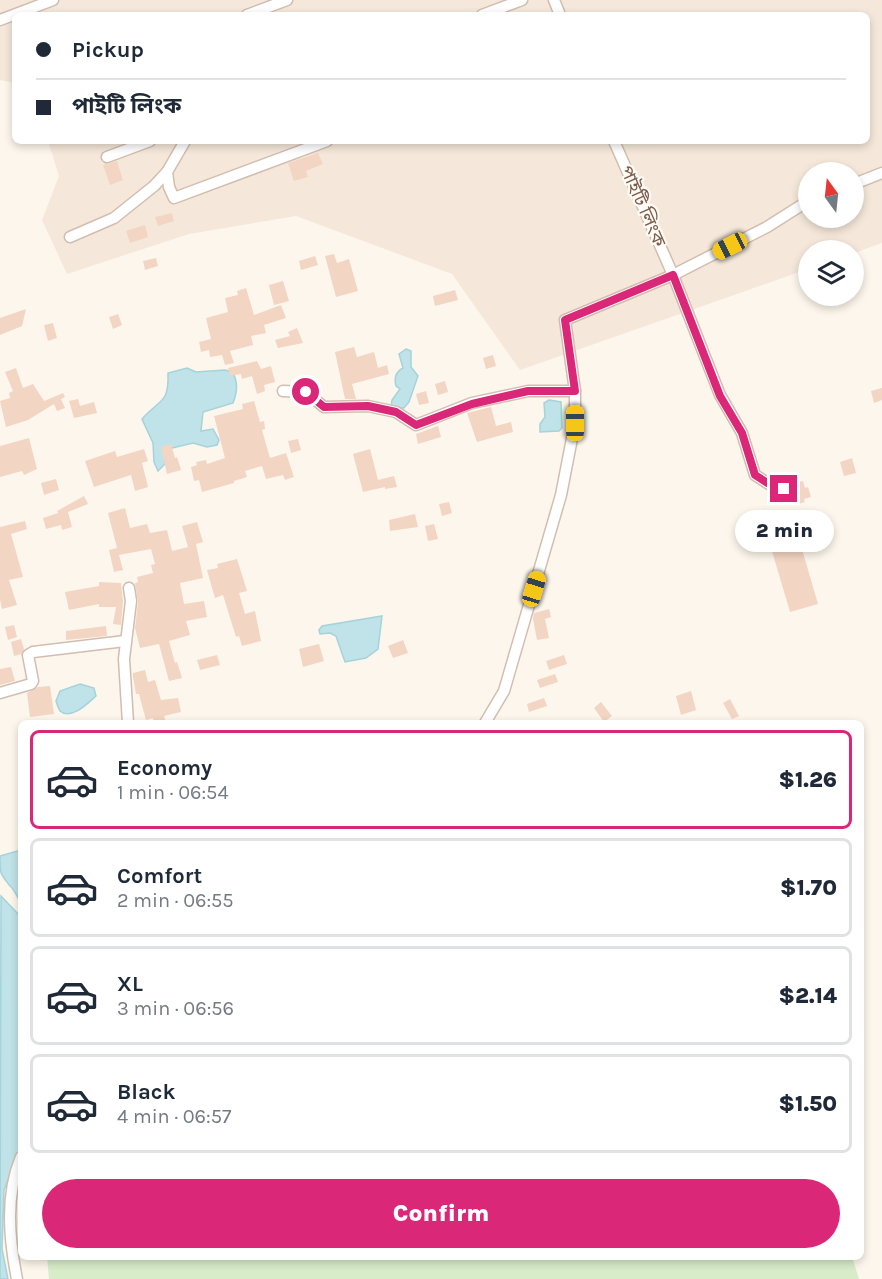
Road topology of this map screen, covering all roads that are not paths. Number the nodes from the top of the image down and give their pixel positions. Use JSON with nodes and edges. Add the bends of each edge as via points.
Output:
{"nodes":[{"id":1,"x":53,"y":0,"type":"edge"},
{"id":2,"x":287,"y":0,"type":"edge"},
{"id":3,"x":522,"y":0,"type":"edge"},
{"id":4,"x":21,"y":12,"type":"edge"},
{"id":5,"x":255,"y":12,"type":"edge"},
{"id":6,"x":490,"y":12,"type":"edge"},
{"id":7,"x":142,"y":144,"type":"edge"},
{"id":8,"x":183,"y":144,"type":"edge"},
{"id":9,"x":319,"y":144,"type":"edge"},
{"id":10,"x":615,"y":144,"type":"edge"},
{"id":11,"x":107,"y":157,"type":"dead end"},
{"id":12,"x":167,"y":172,"type":"junction"},
{"id":13,"x":882,"y":173,"type":"edge"},
{"id":14,"x":864,"y":180,"type":"edge"},
{"id":15,"x":798,"y":207,"type":"edge"},
{"id":16,"x":70,"y":237,"type":"dead end"},
{"id":17,"x":673,"y":275,"type":"junction"},
{"id":18,"x":283,"y":391,"type":"dead end"},
{"id":19,"x":575,"y":391,"type":"junction"},
{"id":20,"x":784,"y":489,"type":"dead end"},
{"id":21,"x":129,"y":588,"type":"dead end"},
{"id":22,"x":125,"y":641,"type":"junction"},
{"id":23,"x":0,"y":693,"type":"edge"},
{"id":24,"x":128,"y":720,"type":"edge"},
{"id":25,"x":487,"y":720,"type":"edge"},
{"id":26,"x":18,"y":1167,"type":"edge"},
{"id":27,"x":16,"y":1279,"type":"edge"}],
"edges":[{"from":1,"to":4,"type":"street"},
{"from":2,"to":5,"type":"street"},
{"from":3,"to":6,"type":"street"},
{"from":7,"to":11,"type":"street"},
{"from":8,"to":12,"type":"street"},
{"from":9,"to":12,"type":"street","via":[[174,198]]},
{"from":10,"to":17,"type":"street","name":"পাইটি লিংক"},
{"from":12,"to":16,"type":"street","via":[[114,218]]},
{"from":13,"to":14,"type":"street"},
{"from":15,"to":17,"type":"street"},
{"from":17,"to":19,"type":"street","via":[[565,320]]},
{"from":17,"to":20,"type":"street","name":"পাইটি লিংক","via":[[720,396],[742,433],[755,475]]},
{"from":18,"to":19,"type":"street","via":[[306,392],[324,407],[368,406],[396,412],[416,425],[472,404],[528,391]]},
{"from":19,"to":25,"type":"street","via":[[575,423],[561,495],[504,691]]},
{"from":21,"to":22,"type":"street"},
{"from":22,"to":23,"type":"street","via":[[33,652],[28,655],[31,684]]},
{"from":22,"to":24,"type":"street"},
{"from":26,"to":27,"type":"street","via":[[11,1191],[10,1222]]}]}
